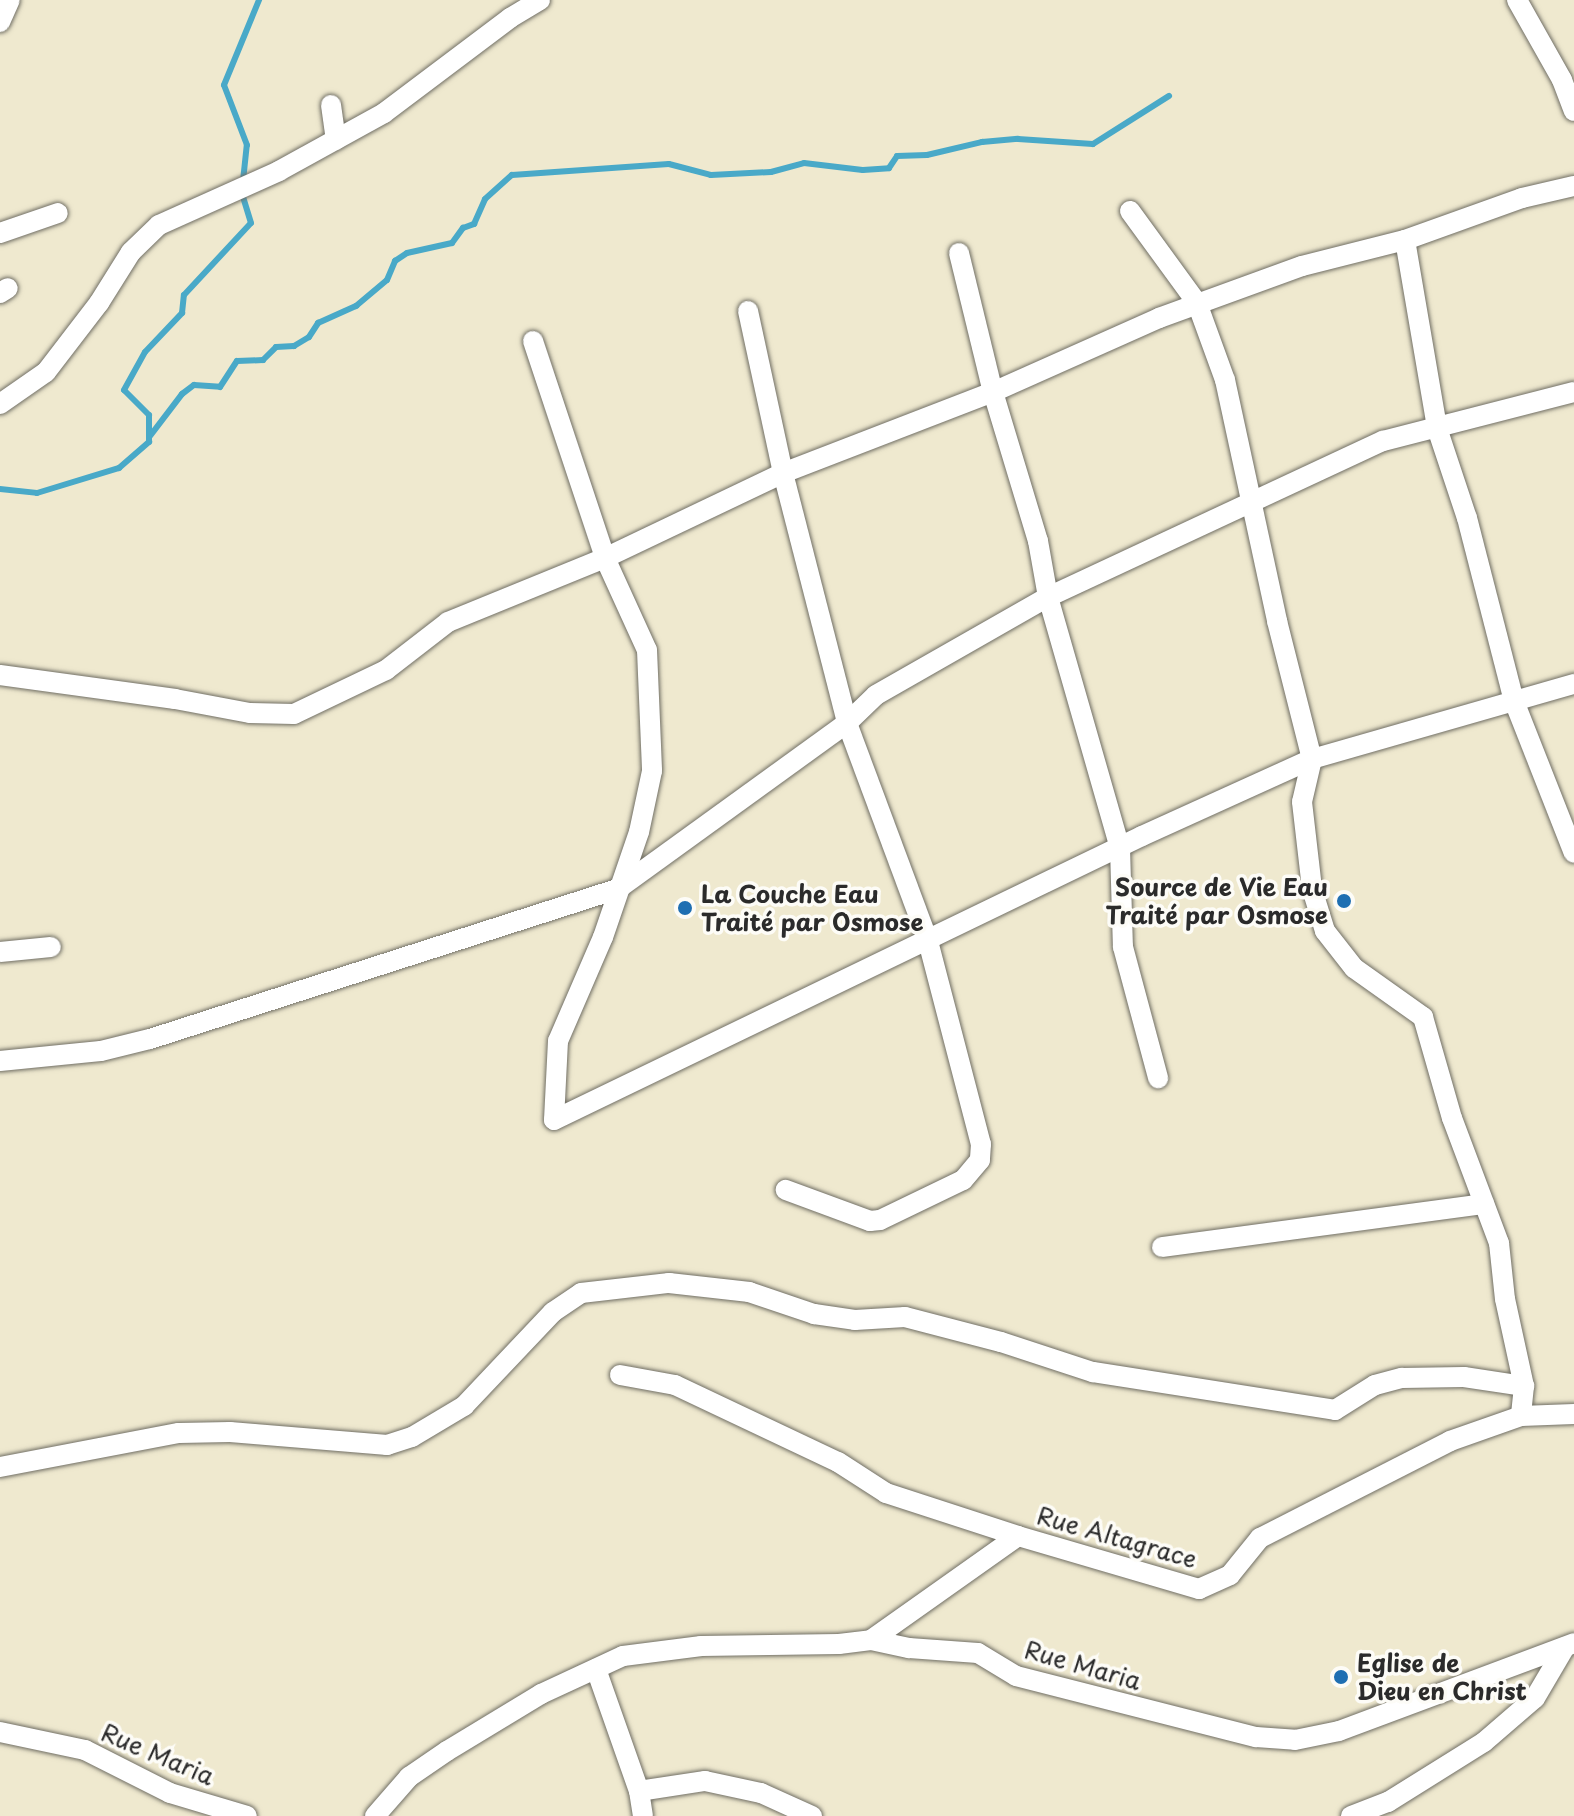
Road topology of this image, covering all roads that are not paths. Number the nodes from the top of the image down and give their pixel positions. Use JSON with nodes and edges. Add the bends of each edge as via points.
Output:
{"nodes":[{"id":1,"x":10,"y":0,"type":"edge"},
{"id":2,"x":540,"y":0,"type":"edge"},
{"id":3,"x":1517,"y":0,"type":"edge"},
{"id":4,"x":0,"y":22,"type":"edge"},
{"id":5,"x":331,"y":105,"type":"dead end"},
{"id":6,"x":1574,"y":111,"type":"edge"},
{"id":7,"x":336,"y":140,"type":"junction"},
{"id":8,"x":1574,"y":186,"type":"edge"},
{"id":9,"x":1130,"y":211,"type":"dead end"},
{"id":10,"x":58,"y":213,"type":"dead end"},
{"id":11,"x":0,"y":233,"type":"edge"},
{"id":12,"x":1405,"y":240,"type":"junction"},
{"id":13,"x":959,"y":253,"type":"dead end"},
{"id":14,"x":1197,"y":303,"type":"junction"},
{"id":15,"x":748,"y":311,"type":"dead end"},
{"id":16,"x":533,"y":341,"type":"dead end"},
{"id":17,"x":993,"y":392,"type":"junction"},
{"id":18,"x":1574,"y":392,"type":"edge"},
{"id":19,"x":0,"y":404,"type":"edge"},
{"id":20,"x":1437,"y":428,"type":"junction"},
{"id":21,"x":783,"y":473,"type":"junction"},
{"id":22,"x":1252,"y":499,"type":"junction"},
{"id":23,"x":605,"y":558,"type":"junction"},
{"id":24,"x":1048,"y":597,"type":"junction"},
{"id":25,"x":0,"y":675,"type":"edge"},
{"id":26,"x":1574,"y":684,"type":"edge"},
{"id":27,"x":1514,"y":701,"type":"junction"},
{"id":28,"x":847,"y":723,"type":"junction"},
{"id":29,"x":1312,"y":759,"type":"junction"},
{"id":30,"x":1120,"y":848,"type":"junction"},
{"id":31,"x":1574,"y":853,"type":"edge"},
{"id":32,"x":619,"y":888,"type":"junction"},
{"id":33,"x":928,"y":941,"type":"junction"},
{"id":34,"x":51,"y":947,"type":"dead end"},
{"id":35,"x":0,"y":952,"type":"edge"},
{"id":36,"x":0,"y":1061,"type":"edge"},
{"id":37,"x":1158,"y":1078,"type":"dead end"},
{"id":38,"x":786,"y":1190,"type":"dead end"},
{"id":39,"x":1484,"y":1204,"type":"junction"},
{"id":40,"x":1162,"y":1247,"type":"dead end"},
{"id":41,"x":620,"y":1375,"type":"dead end"},
{"id":42,"x":1524,"y":1386,"type":"junction"},
{"id":43,"x":1574,"y":1414,"type":"edge"},
{"id":44,"x":1521,"y":1416,"type":"junction"},
{"id":45,"x":0,"y":1467,"type":"edge"},
{"id":46,"x":1018,"y":1536,"type":"junction"},
{"id":47,"x":871,"y":1640,"type":"junction"},
{"id":48,"x":1570,"y":1645,"type":"edge"},
{"id":49,"x":596,"y":1669,"type":"junction"},
{"id":50,"x":0,"y":1732,"type":"edge"},
{"id":51,"x":639,"y":1791,"type":"junction"},
{"id":52,"x":1392,"y":1809,"type":"edge"},
{"id":53,"x":379,"y":1815,"type":"edge"},
{"id":54,"x":247,"y":1816,"type":"edge"},
{"id":55,"x":643,"y":1816,"type":"edge"},
{"id":56,"x":812,"y":1816,"type":"edge"},
{"id":57,"x":1351,"y":1816,"type":"edge"}],
"edges":[{"from":1,"to":4,"type":"street"},
{"from":2,"to":7,"type":"street","via":[[418,90]]},
{"from":3,"to":6,"type":"street"},
{"from":5,"to":7,"type":"street"},
{"from":7,"to":19,"type":"street","via":[[159,225],[131,252],[46,372]]},
{"from":8,"to":12,"type":"street","via":[[1522,198]]},
{"from":9,"to":14,"type":"street"},
{"from":10,"to":11,"type":"street"},
{"from":12,"to":14,"type":"street","via":[[1302,266]]},
{"from":12,"to":20,"type":"street"},
{"from":13,"to":17,"type":"street"},
{"from":14,"to":17,"type":"street"},
{"from":14,"to":22,"type":"street","via":[[1225,380]]},
{"from":15,"to":21,"type":"street"},
{"from":16,"to":23,"type":"street"},
{"from":17,"to":21,"type":"street"},
{"from":17,"to":24,"type":"street","via":[[1027,500]]},
{"from":18,"to":20,"type":"street"},
{"from":20,"to":22,"type":"street","via":[[1383,441]]},
{"from":20,"to":27,"type":"street","via":[[1467,518]]},
{"from":21,"to":23,"type":"street"},
{"from":21,"to":28,"type":"street"},
{"from":22,"to":24,"type":"street"},
{"from":22,"to":29,"type":"street"},
{"from":23,"to":25,"type":"street","via":[[448,622],[386,670],[294,714],[250,713]]},
{"from":23,"to":32,"type":"street","via":[[647,650],[652,771],[639,832]]},
{"from":24,"to":28,"type":"street","via":[[876,695]]},
{"from":24,"to":30,"type":"street"},
{"from":26,"to":27,"type":"street"},
{"from":27,"to":29,"type":"street"},
{"from":27,"to":31,"type":"street"},
{"from":28,"to":32,"type":"street"},
{"from":28,"to":33,"type":"street"},
{"from":29,"to":30,"type":"street"},
{"from":29,"to":39,"type":"street","via":[[1302,802],[1312,889],[1325,931],[1354,968],[1423,1017]]},
{"from":30,"to":33,"type":"street"},
{"from":30,"to":37,"type":"street","via":[[1123,947]]},
{"from":32,"to":33,"type":"street","via":[[558,1041],[554,1120]]},
{"from":32,"to":36,"type":"street","via":[[150,1039],[101,1051]]},
{"from":33,"to":38,"type":"street","via":[[981,1144],[980,1160],[963,1180],[880,1220]]},
{"from":34,"to":35,"type":"street"},
{"from":39,"to":40,"type":"street"},
{"from":39,"to":42,"type":"street","via":[[1499,1243]]},
{"from":41,"to":46,"type":"street","via":[[675,1385],[838,1462],[886,1493]]},
{"from":42,"to":44,"type":"street"},
{"from":42,"to":45,"type":"street","via":[[1464,1377],[1402,1378],[1375,1385],[1335,1410],[1093,1372],[905,1317],[855,1320],[749,1292],[669,1283],[581,1293],[553,1312],[464,1406],[412,1437],[387,1445],[179,1433]]},
{"from":43,"to":44,"type":"street","name":"Rue Altagrace"},
{"from":44,"to":46,"type":"street","name":"Rue Altagrace","via":[[1450,1441],[1260,1538],[1230,1575],[1199,1589]]},
{"from":46,"to":47,"type":"street","name":"Rue Altagrace"},
{"from":47,"to":48,"type":"street","name":"Rue Maria","via":[[978,1653],[1016,1676],[1272,1740],[1339,1731]]},
{"from":47,"to":49,"type":"street","name":"Rue Maria","via":[[701,1646],[623,1656]]},
{"from":48,"to":52,"type":"street","via":[[1535,1698]]},
{"from":49,"to":51,"type":"street"},
{"from":49,"to":53,"type":"street","name":"Rue Maria","via":[[541,1694],[447,1751],[409,1777]]},
{"from":50,"to":54,"type":"street","name":"Rue Maria","via":[[85,1750],[170,1793]]},
{"from":51,"to":55,"type":"street"},
{"from":51,"to":56,"type":"street","via":[[705,1781],[761,1793]]},
{"from":52,"to":57,"type":"street"}]}
